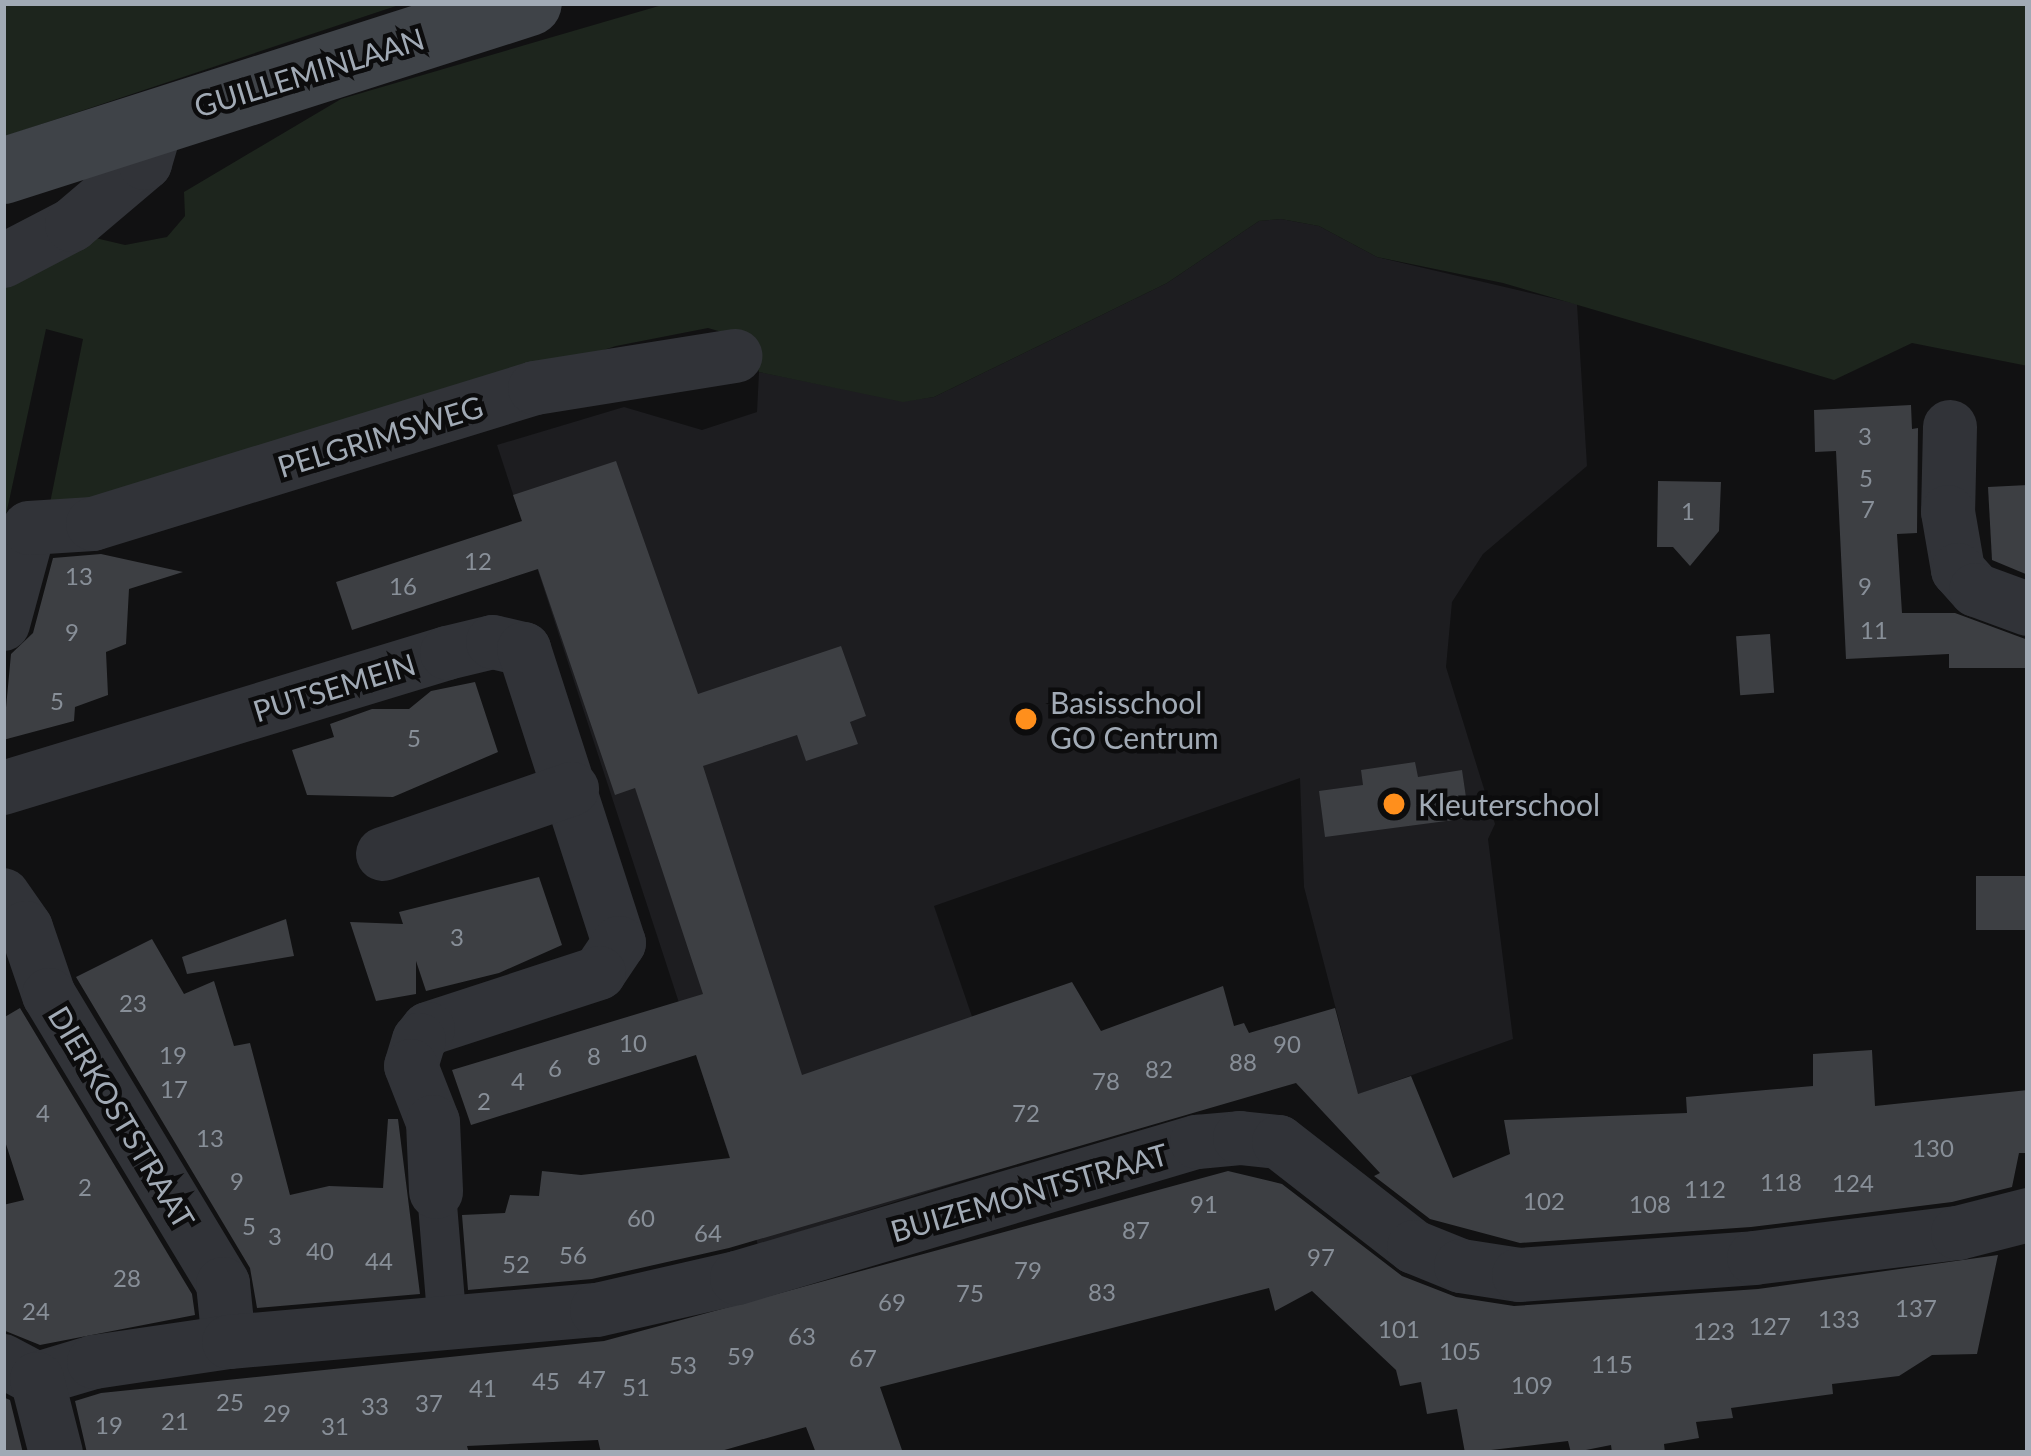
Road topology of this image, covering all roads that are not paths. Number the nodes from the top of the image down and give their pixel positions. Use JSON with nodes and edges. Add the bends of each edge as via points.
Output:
{"nodes":[{"id":1,"x":529,"y":3,"type":"edge"},
{"id":2,"x":158,"y":119,"type":"junction"},
{"id":3,"x":3,"y":171,"type":"edge"},
{"id":4,"x":3,"y":261,"type":"edge"},
{"id":5,"x":735,"y":356,"type":"dead end"},
{"id":6,"x":1964,"y":454,"type":"dead end"},
{"id":7,"x":2028,"y":609,"type":"edge"},
{"id":8,"x":3,"y":623,"type":"edge"},
{"id":9,"x":3,"y":788,"type":"edge"},
{"id":10,"x":572,"y":789,"type":"junction"},
{"id":11,"x":383,"y":854,"type":"dead end"},
{"id":12,"x":3,"y":896,"type":"edge"},
{"id":13,"x":436,"y":1192,"type":"joint"},
{"id":14,"x":2028,"y":1215,"type":"edge"},
{"id":15,"x":447,"y":1325,"type":"junction"},
{"id":16,"x":229,"y":1342,"type":"junction"},
{"id":17,"x":20,"y":1370,"type":"edge"},
{"id":18,"x":56,"y":1453,"type":"edge"}],
"edges":[{"from":1,"to":2,"type":"main road","name":"GUILLEMINLAAN"},
{"from":2,"to":3,"type":"main road","name":"GUILLEMINLAAN"},
{"from":2,"to":4,"type":"street","name":"GUILLEMINLAAN","via":[[145,163],[71,225]]},
{"from":5,"to":8,"type":"street","name":"PELGRIMSWEG","via":[[535,388],[93,524],[29,528]]},
{"from":6,"to":7,"type":"street","via":[[1948,512],[1958,570],[1976,590]]},
{"from":9,"to":10,"type":"street","name":"PUTSEMEIN","via":[[493,642],[524,650]]},
{"from":10,"to":11,"type":"street"},
{"from":10,"to":13,"type":"street","name":"PUTSEMEIN","via":[[612,911],[615,957],[599,973],[428,1029],[419,1040],[411,1066],[433,1122]]},
{"from":12,"to":16,"type":"street","name":"DIERKOSTSTRAAT","via":[[26,928],[49,995],[224,1283]]},
{"from":13,"to":15,"type":"street","name":"PUTSEMEIN"},
{"from":14,"to":15,"type":"street","name":"BUIZEMONTSTRAAT","via":[[1958,1233],[1754,1258],[1519,1275],[1461,1267],[1414,1247],[1280,1142],[1240,1138],[1197,1142],[736,1278],[597,1310]]},
{"from":15,"to":16,"type":"street","name":"BUIZEMONTSTRAAT"},
{"from":16,"to":17,"type":"street","name":"BUIZEMONTSTRAAT"},
{"from":17,"to":18,"type":"street"}]}
